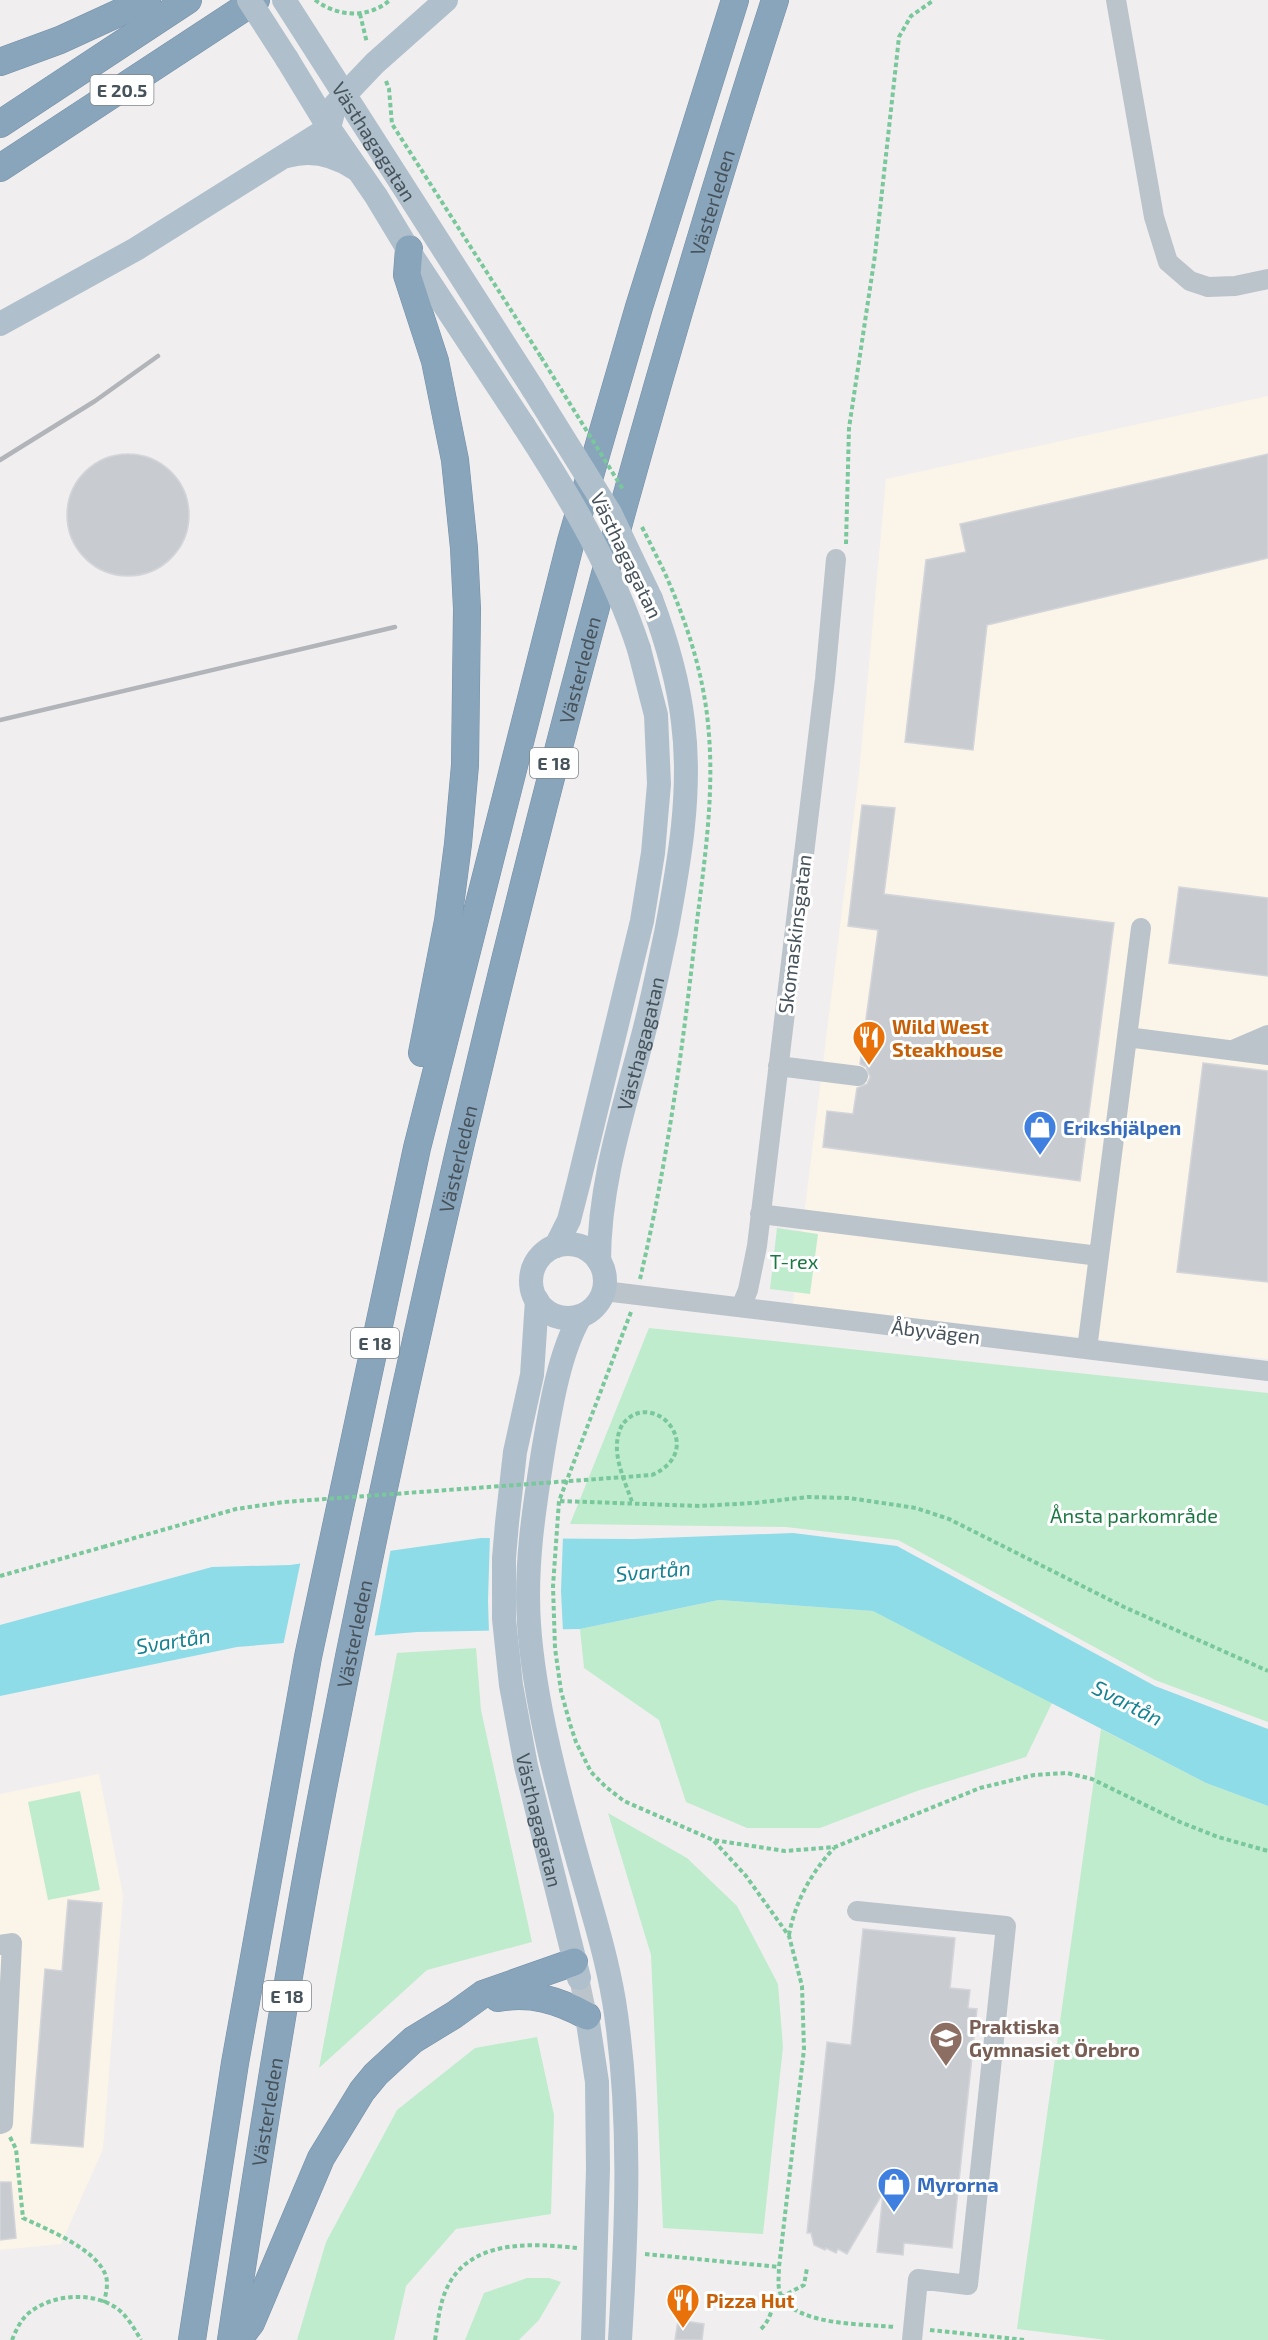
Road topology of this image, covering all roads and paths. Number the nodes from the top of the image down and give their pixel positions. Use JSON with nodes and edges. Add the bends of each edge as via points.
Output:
{"nodes":[{"id":1,"x":147,"y":0,"type":"edge"},
{"id":2,"x":188,"y":0,"type":"edge"},
{"id":3,"x":249,"y":0,"type":"edge"},
{"id":4,"x":256,"y":0,"type":"edge"},
{"id":5,"x":284,"y":0,"type":"edge"},
{"id":6,"x":315,"y":0,"type":"edge"},
{"id":7,"x":390,"y":0,"type":"edge"},
{"id":8,"x":446,"y":0,"type":"edge"},
{"id":9,"x":735,"y":0,"type":"edge"},
{"id":10,"x":775,"y":0,"type":"edge"},
{"id":11,"x":934,"y":0,"type":"edge"},
{"id":12,"x":1116,"y":0,"type":"edge"},
{"id":13,"x":360,"y":14,"type":"junction"},
{"id":14,"x":364,"y":37,"type":"dead end"},
{"id":15,"x":0,"y":62,"type":"edge"},
{"id":16,"x":387,"y":83,"type":"dead end"},
{"id":17,"x":345,"y":97,"type":"junction"},
{"id":18,"x":0,"y":124,"type":"edge"},
{"id":19,"x":334,"y":143,"type":"junction"},
{"id":20,"x":0,"y":168,"type":"edge"},
{"id":21,"x":414,"y":180,"type":"junction"},
{"id":22,"x":409,"y":249,"type":"junction"},
{"id":23,"x":1268,"y":279,"type":"edge"},
{"id":24,"x":0,"y":324,"type":"edge"},
{"id":25,"x":610,"y":469,"type":"dead end"},
{"id":26,"x":836,"y":559,"type":"joint"},
{"id":27,"x":702,"y":881,"type":"dead end"},
{"id":28,"x":1141,"y":928,"type":"dead end"},
{"id":29,"x":1268,"y":1035,"type":"edge"},
{"id":30,"x":1127,"y":1037,"type":"junction"},
{"id":31,"x":1230,"y":1051,"type":"junction"},
{"id":32,"x":1268,"y":1055,"type":"edge"},
{"id":33,"x":778,"y":1066,"type":"junction"},
{"id":34,"x":858,"y":1076,"type":"dead end"},
{"id":35,"x":417,"y":1148,"type":"junction"},
{"id":36,"x":760,"y":1214,"type":"junction"},
{"id":37,"x":556,"y":1246,"type":"junction"},
{"id":38,"x":1099,"y":1256,"type":"junction"},
{"id":39,"x":599,"y":1261,"type":"junction"},
{"id":40,"x":639,"y":1285,"type":"dead end"},
{"id":41,"x":604,"y":1291,"type":"junction"},
{"id":42,"x":537,"y":1300,"type":"junction"},
{"id":43,"x":741,"y":1307,"type":"junction"},
{"id":44,"x":631,"y":1312,"type":"dead end"},
{"id":45,"x":574,"y":1326,"type":"junction"},
{"id":46,"x":1087,"y":1349,"type":"junction"},
{"id":47,"x":1268,"y":1371,"type":"edge"},
{"id":48,"x":559,"y":1501,"type":"junction"},
{"id":49,"x":632,"y":1502,"type":"junction"},
{"id":50,"x":0,"y":1576,"type":"edge"},
{"id":51,"x":543,"y":1649,"type":"junction"},
{"id":52,"x":1268,"y":1671,"type":"edge"},
{"id":53,"x":713,"y":1840,"type":"junction"},
{"id":54,"x":835,"y":1847,"type":"junction"},
{"id":55,"x":1268,"y":1851,"type":"edge"},
{"id":56,"x":856,"y":1911,"type":"dead end"},
{"id":57,"x":598,"y":1930,"type":"junction"},
{"id":58,"x":789,"y":1936,"type":"junction"},
{"id":59,"x":0,"y":1945,"type":"edge"},
{"id":60,"x":577,"y":1970,"type":"junction"},
{"id":61,"x":470,"y":2004,"type":"junction"},
{"id":62,"x":587,"y":2016,"type":"junction"},
{"id":63,"x":2,"y":2123,"type":"edge"},
{"id":64,"x":578,"y":2248,"type":"dead end"},
{"id":65,"x":640,"y":2254,"type":"dead end"},
{"id":66,"x":779,"y":2267,"type":"junction"},
{"id":67,"x":807,"y":2268,"type":"dead end"},
{"id":68,"x":782,"y":2298,"type":"junction"},
{"id":69,"x":104,"y":2302,"type":"junction"},
{"id":70,"x":761,"y":2329,"type":"dead end"},
{"id":71,"x":913,"y":2332,"type":"edge"},
{"id":72,"x":952,"y":2332,"type":"junction"},
{"id":73,"x":12,"y":2340,"type":"edge"},
{"id":74,"x":141,"y":2340,"type":"edge"},
{"id":75,"x":192,"y":2340,"type":"edge"},
{"id":76,"x":231,"y":2340,"type":"edge"},
{"id":77,"x":238,"y":2340,"type":"edge"},
{"id":78,"x":435,"y":2340,"type":"edge"},
{"id":79,"x":593,"y":2340,"type":"edge"},
{"id":80,"x":620,"y":2340,"type":"edge"},
{"id":81,"x":951,"y":2340,"type":"edge"},
{"id":82,"x":1024,"y":2340,"type":"edge"}],
"edges":[{"from":1,"to":15,"type":"highway","via":[[60,40]]},
{"from":2,"to":18,"type":"highway","number":"E 20.5"},
{"from":3,"to":19,"type":"main road","name":"Västhagagatan","bridge":true},
{"from":4,"to":20,"type":"highway","number":"E 20.5"},
{"from":5,"to":17,"type":"main road","name":"Västhagagatan"},
{"from":6,"to":13,"type":"path","via":[[333,10]]},
{"from":7,"to":13,"type":"path"},
{"from":8,"to":17,"type":"main road","via":[[375,63]]},
{"from":9,"to":35,"type":"highway","name":"Västerleden","number":"E 18","via":[[571,541]]},
{"from":10,"to":76,"type":"highway","name":"Västerleden","number":"E 18","via":[[669,341],[568,709],[476,1073],[350,1653],[299,1923]]},
{"from":11,"to":26,"type":"path","via":[[911,16],[898,37],[875,255],[849,428],[847,536],[844,555]]},
{"from":12,"to":23,"type":"street","via":[[1154,218],[1168,262],[1190,281],[1208,286],[1235,286]]},
{"from":13,"to":14,"type":"path"},
{"from":16,"to":21,"type":"path","via":[[392,124]]},
{"from":17,"to":19,"type":"main road","via":[[335,105]]},
{"from":17,"to":21,"type":"main road","name":"Västhagagatan","via":[[368,132]]},
{"from":19,"to":22,"type":"main road","name":"Västhagagatan","via":[[358,170]]},
{"from":19,"to":24,"type":"main road","via":[[283,157],[136,249]]},
{"from":21,"to":25,"type":"path","bridge":true,"via":[[541,357]]},
{"from":21,"to":39,"type":"main road","name":"Västhagagatan","bridge":true,"via":[[533,389],[610,513],[651,599],[671,658],[683,723],[684,830],[674,900],[602,1199]]},
{"from":22,"to":35,"type":"highway","number":"E 18","via":[[406,274],[435,361],[455,460],[464,548],[468,672],[459,844],[442,955],[409,1120]]},
{"from":22,"to":37,"type":"main road","name":"Västhagagatan","bridge":true,"via":[[552,469],[592,539],[616,585],[639,649],[656,715],[659,784],[642,921],[569,1220]]},
{"from":26,"to":33,"type":"street","name":"Skomaskinsgatan"},
{"from":27,"to":40,"type":"path","via":[[672,1116]]},
{"from":28,"to":30,"type":"street"},
{"from":29,"to":31,"type":"street"},
{"from":30,"to":31,"type":"street"},
{"from":30,"to":38,"type":"street"},
{"from":31,"to":32,"type":"street"},
{"from":33,"to":34,"type":"street"},
{"from":33,"to":36,"type":"street","name":"Skomaskinsgatan"},
{"from":35,"to":75,"type":"highway","name":"Västerleden","number":"E 18","via":[[308,1657],[235,2062]]},
{"from":36,"to":38,"type":"street"},
{"from":36,"to":43,"type":"street","name":"Skomaskinsgatan","via":[[748,1290]]},
{"from":37,"to":39,"type":"main road","via":[[579,1246]]},
{"from":37,"to":42,"type":"main road","via":[[534,1268],[531,1281]]},
{"from":38,"to":46,"type":"street"},
{"from":39,"to":41,"type":"main road","via":[[604,1272]]},
{"from":41,"to":43,"type":"street","name":"Åbyvägen"},
{"from":41,"to":45,"type":"main road","via":[[596,1306]]},
{"from":42,"to":45,"type":"main road","via":[[546,1311],[566,1318]]},
{"from":42,"to":60,"type":"main road","name":"Västhagagatan","via":[[532,1375],[515,1452],[503,1592],[507,1652],[526,1766]]},
{"from":43,"to":46,"type":"street","name":"Åbyvägen"},
{"from":44,"to":48,"type":"path"},
{"from":45,"to":51,"type":"main road","name":"Västhagagatan","via":[[547,1427],[533,1520],[529,1625]]},
{"from":46,"to":47,"type":"street","name":"Åbyvägen"},
{"from":48,"to":49,"type":"path"},
{"from":48,"to":51,"type":"path","via":[[553,1586]]},
{"from":49,"to":50,"type":"path","bridge":true,"via":[[617,1454],[616,1436],[636,1414],[648,1412],[668,1422],[678,1444],[665,1469],[652,1475],[284,1502],[236,1509]]},
{"from":49,"to":52,"type":"path","via":[[700,1506],[808,1497],[849,1498],[916,1508],[949,1519],[1124,1607]]},
{"from":51,"to":53,"type":"path","via":[[576,1742],[591,1772],[624,1801]]},
{"from":51,"to":57,"type":"main road","name":"Västhagagatan","via":[[547,1736]]},
{"from":53,"to":54,"type":"path","via":[[785,1851]]},
{"from":53,"to":58,"type":"path","via":[[746,1876]]},
{"from":54,"to":55,"type":"path","via":[[980,1788],[1051,1773],[1092,1779],[1180,1822]]},
{"from":54,"to":58,"type":"path","via":[[821,1862],[798,1902]]},
{"from":56,"to":71,"type":"street","via":[[1006,1926],[968,2285],[918,2279]]},
{"from":57,"to":60,"type":"main road"},
{"from":57,"to":80,"type":"main road","name":"Västhagagatan","via":[[621,2053],[626,2112],[625,2269]]},
{"from":58,"to":66,"type":"path","via":[[802,1986],[804,2049]]},
{"from":59,"to":63,"type":"street","via":[[12,1942]]},
{"from":60,"to":61,"type":"highway","via":[[483,1994]]},
{"from":60,"to":62,"type":"street","name":"Västhagagatan"},
{"from":61,"to":62,"type":"highway","via":[[531,1995],[563,2002]]},
{"from":61,"to":77,"type":"highway","via":[[413,2040],[376,2074],[356,2100],[321,2158],[251,2324]]},
{"from":62,"to":79,"type":"main road","name":"Västhagagatan","via":[[597,2082],[598,2226]]},
{"from":63,"to":69,"type":"path","via":[[16,2149],[22,2218],[83,2249],[103,2270],[108,2283]]},
{"from":64,"to":78,"type":"path","via":[[512,2246],[478,2257],[447,2288]]},
{"from":65,"to":66,"type":"path"},
{"from":66,"to":68,"type":"path","via":[[778,2288]]},
{"from":67,"to":68,"type":"path","via":[[804,2285]]},
{"from":68,"to":70,"type":"path"},
{"from":68,"to":71,"type":"path","via":[[804,2316]]},
{"from":69,"to":73,"type":"path","via":[[86,2296],[50,2300],[29,2313]]},
{"from":69,"to":74,"type":"path","via":[[126,2318]]},
{"from":71,"to":72,"type":"path"},
{"from":72,"to":81,"type":"path"},
{"from":72,"to":82,"type":"path"}]}
